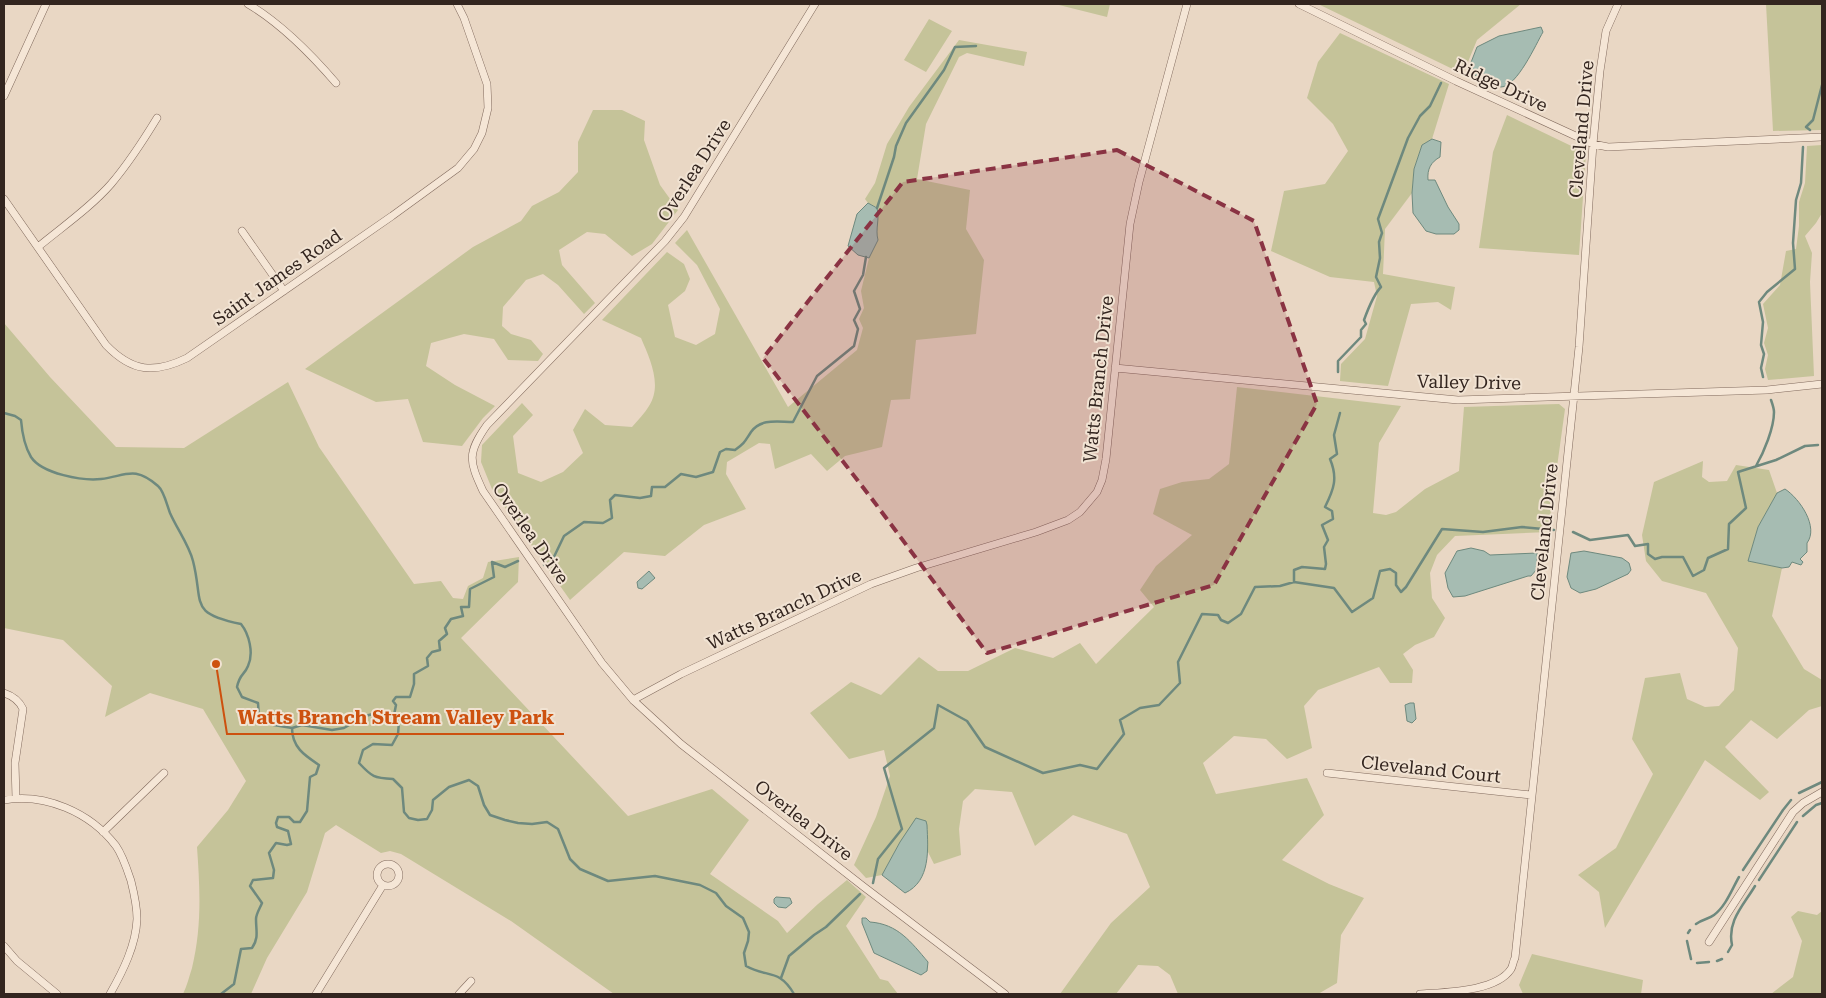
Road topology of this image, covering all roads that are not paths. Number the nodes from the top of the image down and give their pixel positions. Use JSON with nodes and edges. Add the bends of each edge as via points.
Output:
{"nodes":[{"id":1,"x":46,"y":4,"type":"edge"},
{"id":2,"x":248,"y":4,"type":"edge"},
{"id":3,"x":457,"y":4,"type":"edge"},
{"id":4,"x":815,"y":4,"type":"edge"},
{"id":5,"x":1187,"y":4,"type":"edge"},
{"id":6,"x":1299,"y":4,"type":"edge"},
{"id":7,"x":1618,"y":4,"type":"edge"},
{"id":8,"x":336,"y":83,"type":"dead end"},
{"id":9,"x":4,"y":96,"type":"edge"},
{"id":10,"x":157,"y":118,"type":"dead end"},
{"id":11,"x":1822,"y":137,"type":"edge"},
{"id":12,"x":1593,"y":144,"type":"junction"},
{"id":13,"x":4,"y":199,"type":"edge"},
{"id":14,"x":242,"y":231,"type":"dead end"},
{"id":15,"x":38,"y":247,"type":"junction"},
{"id":16,"x":284,"y":291,"type":"junction"},
{"id":17,"x":1116,"y":368,"type":"junction"},
{"id":18,"x":1822,"y":384,"type":"edge"},
{"id":19,"x":1574,"y":396,"type":"junction"},
{"id":20,"x":4,"y":692,"type":"edge"},
{"id":21,"x":633,"y":700,"type":"junction"},
{"id":22,"x":164,"y":773,"type":"dead end"},
{"id":23,"x":1327,"y":773,"type":"dead end"},
{"id":24,"x":1822,"y":792,"type":"edge"},
{"id":25,"x":1531,"y":795,"type":"junction"},
{"id":26,"x":16,"y":798,"type":"junction"},
{"id":27,"x":4,"y":800,"type":"edge"},
{"id":28,"x":103,"y":832,"type":"junction"},
{"id":29,"x":383,"y":884,"type":"dead end"},
{"id":30,"x":1710,"y":942,"type":"dead end"},
{"id":31,"x":4,"y":946,"type":"edge"},
{"id":32,"x":471,"y":981,"type":"dead end"},
{"id":33,"x":57,"y":994,"type":"edge"},
{"id":34,"x":110,"y":994,"type":"edge"},
{"id":35,"x":316,"y":994,"type":"edge"},
{"id":36,"x":459,"y":994,"type":"edge"},
{"id":37,"x":1005,"y":994,"type":"edge"},
{"id":38,"x":1420,"y":994,"type":"edge"}],
"edges":[{"from":1,"to":9,"type":"street"},
{"from":2,"to":8,"type":"street","via":[[317,61]]},
{"from":3,"to":16,"type":"street","name":"Saint James Road","via":[[487,84],[488,108],[474,149],[458,168]]},
{"from":4,"to":21,"type":"street","name":"Overlea Drive","via":[[684,217],[665,241],[487,425],[475,442],[472,454],[474,469],[483,492],[602,663]]},
{"from":5,"to":17,"type":"street","name":"Watts Branch Drive","via":[[1134,203],[1124,269]]},
{"from":6,"to":12,"type":"street","name":"Ridge Drive"},
{"from":7,"to":12,"type":"street","name":"Cleveland Drive","via":[[1606,31]]},
{"from":10,"to":15,"type":"street","via":[[110,185]]},
{"from":11,"to":12,"type":"street","name":"Ridge Drive","via":[[1608,147]]},
{"from":12,"to":19,"type":"street","name":"Cleveland Drive"},
{"from":13,"to":15,"type":"street","name":"Saint James Road"},
{"from":14,"to":16,"type":"street"},
{"from":15,"to":16,"type":"street","name":"Saint James Road","via":[[106,345],[132,366],[160,368],[187,358]]},
{"from":17,"to":19,"type":"street","name":"Valley Drive","via":[[1458,400]]},
{"from":17,"to":21,"type":"street","name":"Watts Branch Drive","via":[[1102,480],[1088,504],[1068,520],[871,584]]},
{"from":18,"to":19,"type":"street","name":"Valley Drive","via":[[1767,390]]},
{"from":19,"to":25,"type":"street","name":"Cleveland Drive"},
{"from":20,"to":26,"type":"street","via":[[20,702],[23,710],[16,763]]},
{"from":21,"to":37,"type":"street","name":"Overlea Drive","via":[[681,744]]},
{"from":22,"to":28,"type":"street"},
{"from":23,"to":25,"type":"street","name":"Cleveland Court"},
{"from":24,"to":30,"type":"street","via":[[1803,803],[1782,826]]},
{"from":25,"to":38,"type":"street","name":"Cleveland Drive","via":[[1514,958],[1510,969],[1496,982],[1469,989]]},
{"from":26,"to":27,"type":"street"},
{"from":26,"to":28,"type":"street","via":[[64,806]]},
{"from":28,"to":34,"type":"street","via":[[125,864],[135,896],[137,919],[128,958]]},
{"from":29,"to":35,"type":"street"},
{"from":31,"to":33,"type":"street"},
{"from":32,"to":36,"type":"street"}]}
